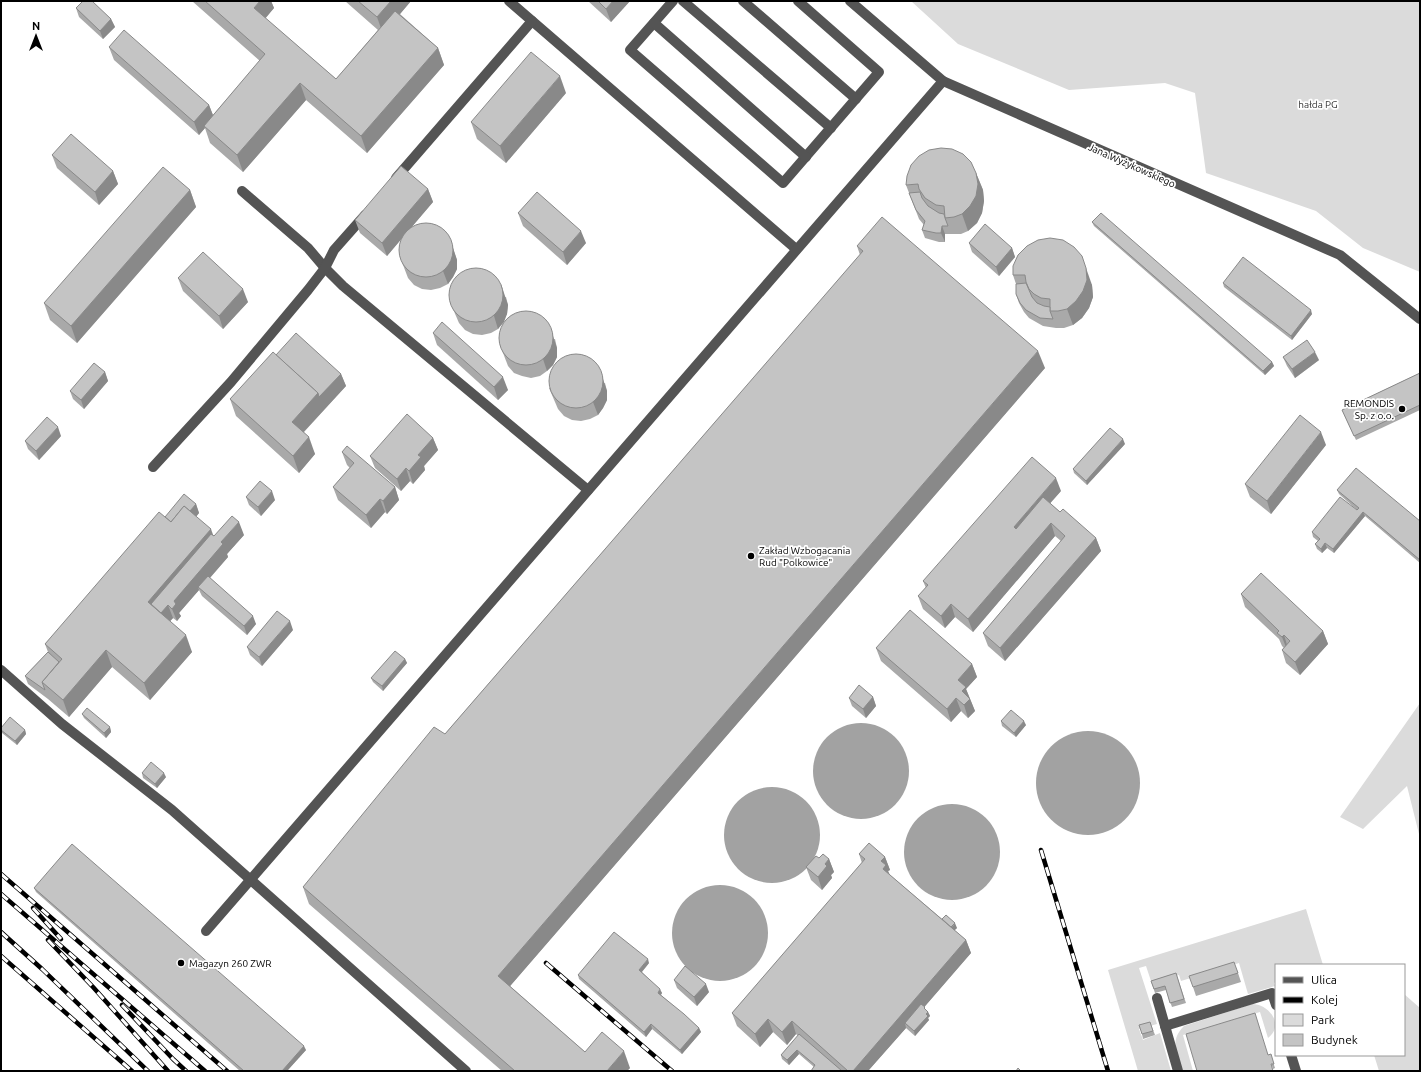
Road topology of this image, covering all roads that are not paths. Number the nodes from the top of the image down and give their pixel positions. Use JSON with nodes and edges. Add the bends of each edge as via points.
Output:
{"nodes":[{"id":1,"x":509,"y":1,"type":"edge"},
{"id":2,"x":673,"y":1,"type":"edge"},
{"id":3,"x":683,"y":1,"type":"edge"},
{"id":4,"x":743,"y":1,"type":"edge"},
{"id":5,"x":798,"y":1,"type":"edge"},
{"id":6,"x":850,"y":1,"type":"edge"},
{"id":7,"x":532,"y":21,"type":"junction"},
{"id":8,"x":654,"y":23,"type":"junction"},
{"id":9,"x":943,"y":81,"type":"junction"},
{"id":10,"x":856,"y":98,"type":"junction"},
{"id":11,"x":832,"y":128,"type":"junction"},
{"id":12,"x":806,"y":157,"type":"junction"},
{"id":13,"x":391,"y":184,"type":"edge"},
{"id":14,"x":242,"y":191,"type":"dead end"},
{"id":15,"x":371,"y":208,"type":"edge"},
{"id":16,"x":796,"y":249,"type":"junction"},
{"id":17,"x":325,"y":268,"type":"junction"},
{"id":18,"x":1420,"y":319,"type":"edge"},
{"id":19,"x":153,"y":467,"type":"dead end"},
{"id":20,"x":588,"y":490,"type":"junction"},
{"id":21,"x":1,"y":670,"type":"edge"},
{"id":22,"x":249,"y":880,"type":"junction"},
{"id":23,"x":206,"y":931,"type":"dead end"},
{"id":24,"x":1157,"y":998,"type":"dead end"},
{"id":25,"x":1275,"y":1002,"type":"edge"},
{"id":26,"x":1165,"y":1026,"type":"junction"},
{"id":27,"x":1291,"y":1056,"type":"edge"},
{"id":28,"x":466,"y":1071,"type":"edge"},
{"id":29,"x":1178,"y":1071,"type":"edge"},
{"id":30,"x":1296,"y":1071,"type":"edge"}],
"edges":[{"from":1,"to":7,"type":"street"},
{"from":2,"to":8,"type":"street"},
{"from":3,"to":11,"type":"street"},
{"from":4,"to":10,"type":"street"},
{"from":5,"to":10,"type":"street","via":[[879,72]]},
{"from":6,"to":9,"type":"street","name":"Jana Wyżykowskiego"},
{"from":7,"to":13,"type":"street"},
{"from":7,"to":16,"type":"street"},
{"from":8,"to":12,"type":"street"},
{"from":8,"to":12,"type":"street","via":[[630,50],[784,184]]},
{"from":9,"to":16,"type":"street"},
{"from":9,"to":18,"type":"street","name":"Jana Wyżykowskiego","via":[[1340,255]]},
{"from":10,"to":11,"type":"street"},
{"from":11,"to":12,"type":"street"},
{"from":14,"to":17,"type":"street","via":[[308,248]]},
{"from":15,"to":17,"type":"street","via":[[334,250]]},
{"from":16,"to":20,"type":"street"},
{"from":17,"to":19,"type":"street","via":[[231,382]]},
{"from":17,"to":20,"type":"street","via":[[343,286]]},
{"from":20,"to":22,"type":"street"},
{"from":21,"to":22,"type":"street","via":[[62,724],[172,810]]},
{"from":22,"to":23,"type":"street"},
{"from":22,"to":28,"type":"street"},
{"from":24,"to":26,"type":"street"},
{"from":25,"to":26,"type":"street","via":[[1272,993]]},
{"from":26,"to":29,"type":"street"},
{"from":27,"to":30,"type":"street"}]}
